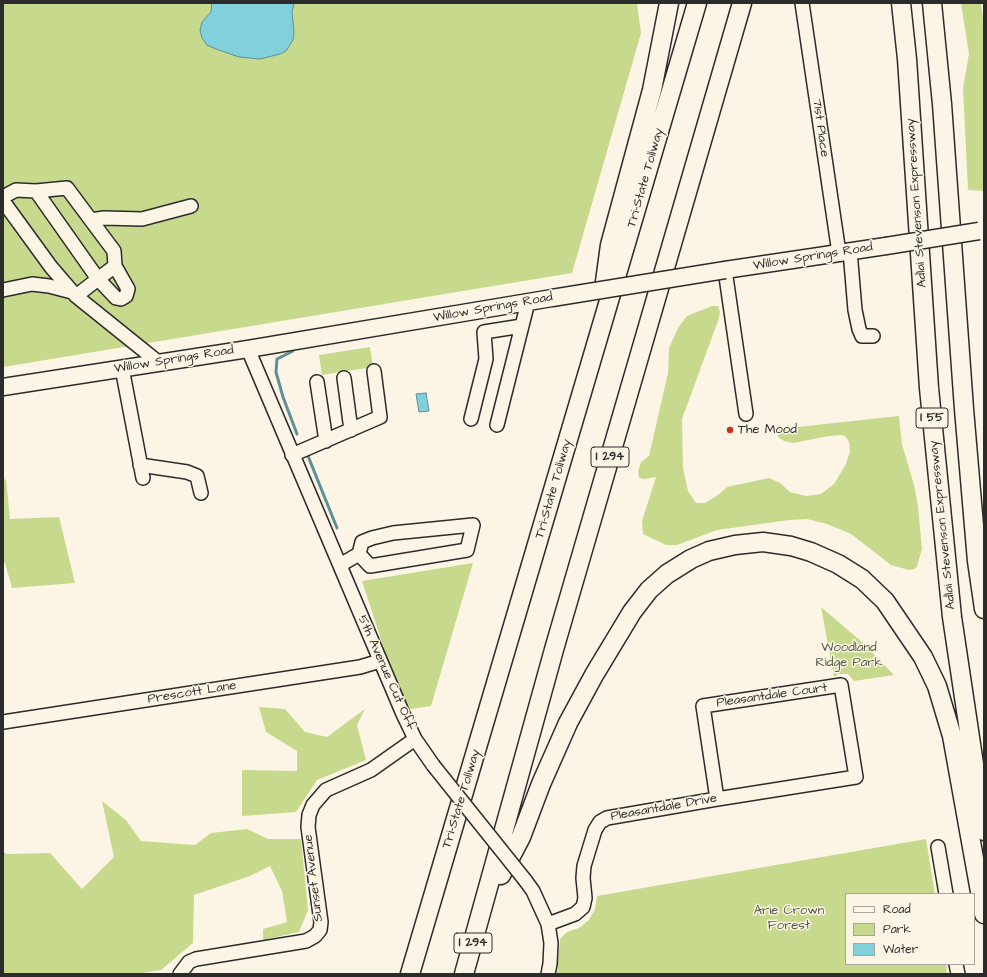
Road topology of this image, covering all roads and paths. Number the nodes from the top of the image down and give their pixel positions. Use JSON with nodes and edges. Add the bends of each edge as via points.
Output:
{"nodes":[{"id":1,"x":669,"y":3,"type":"edge"},
{"id":2,"x":697,"y":3,"type":"edge"},
{"id":3,"x":742,"y":3,"type":"edge"},
{"id":4,"x":802,"y":3,"type":"edge"},
{"id":5,"x":901,"y":3,"type":"edge"},
{"id":6,"x":932,"y":3,"type":"edge"},
{"id":7,"x":36,"y":192,"type":"junction"},
{"id":8,"x":3,"y":197,"type":"edge"},
{"id":9,"x":3,"y":202,"type":"edge"},
{"id":10,"x":191,"y":206,"type":"dead end"},
{"id":11,"x":91,"y":220,"type":"junction"},
{"id":12,"x":981,"y":231,"type":"edge"},
{"id":13,"x":844,"y":252,"type":"junction"},
{"id":14,"x":115,"y":266,"type":"junction"},
{"id":15,"x":725,"y":270,"type":"junction"},
{"id":16,"x":98,"y":279,"type":"junction"},
{"id":17,"x":3,"y":290,"type":"edge"},
{"id":18,"x":74,"y":294,"type":"junction"},
{"id":19,"x":528,"y":302,"type":"junction"},
{"id":20,"x":522,"y":326,"type":"junction"},
{"id":21,"x":873,"y":336,"type":"dead end"},
{"id":22,"x":248,"y":349,"type":"junction"},
{"id":23,"x":595,"y":350,"type":"junction"},
{"id":24,"x":158,"y":362,"type":"junction"},
{"id":25,"x":122,"y":368,"type":"junction"},
{"id":26,"x":374,"y":371,"type":"dead end"},
{"id":27,"x":344,"y":378,"type":"dead end"},
{"id":28,"x":317,"y":382,"type":"dead end"},
{"id":29,"x":3,"y":387,"type":"edge"},
{"id":30,"x":746,"y":414,"type":"dead end"},
{"id":31,"x":472,"y":419,"type":"dead end"},
{"id":32,"x":497,"y":425,"type":"dead end"},
{"id":33,"x":351,"y":430,"type":"junction"},
{"id":34,"x":326,"y":441,"type":"junction"},
{"id":35,"x":292,"y":455,"type":"junction"},
{"id":36,"x":140,"y":465,"type":"junction"},
{"id":37,"x":143,"y":478,"type":"dead end"},
{"id":38,"x":201,"y":493,"type":"dead end"},
{"id":39,"x":359,"y":554,"type":"junction"},
{"id":40,"x":340,"y":565,"type":"junction"},
{"id":41,"x":984,"y":609,"type":"edge"},
{"id":42,"x":380,"y":660,"type":"junction"},
{"id":43,"x":3,"y":722,"type":"edge"},
{"id":44,"x":415,"y":739,"type":"junction"},
{"id":45,"x":856,"y":777,"type":"joint"},
{"id":46,"x":717,"y":799,"type":"junction"},
{"id":47,"x":984,"y":831,"type":"edge"},
{"id":48,"x":938,"y":847,"type":"dead end"},
{"id":49,"x":946,"y":893,"type":"edge"},
{"id":50,"x":482,"y":913,"type":"junction"},
{"id":51,"x":984,"y":914,"type":"edge"},
{"id":52,"x":548,"y":924,"type":"junction"},
{"id":53,"x":182,"y":971,"type":"edge"},
{"id":54,"x":410,"y":974,"type":"edge"},
{"id":55,"x":464,"y":974,"type":"edge"},
{"id":56,"x":548,"y":974,"type":"edge"}],
"edges":[{"from":1,"to":23,"type":"highway","via":[[652,90],[610,245]]},
{"from":2,"to":23,"type":"highway","name":"Tri-State Tollway"},
{"from":3,"to":50,"type":"highway","number":"I 294","via":[[555,646]]},
{"from":4,"to":13,"type":"street","name":"71st Place"},
{"from":5,"to":47,"type":"highway","name":"Adlai Stevenson Expressway","number":"I 55","via":[[929,388],[952,617]]},
{"from":6,"to":41,"type":"highway","number":"I 55","via":[[942,104],[964,417]]},
{"from":7,"to":8,"type":"street","via":[[16,190]]},
{"from":7,"to":11,"type":"street","via":[[67,188]]},
{"from":7,"to":16,"type":"street"},
{"from":9,"to":18,"type":"street"},
{"from":10,"to":11,"type":"street","via":[[142,219]]},
{"from":11,"to":14,"type":"street","via":[[114,251]]},
{"from":12,"to":13,"type":"main road","name":"Willow Springs Road","bridge":true},
{"from":13,"to":15,"type":"main road","name":"Willow Springs Road"},
{"from":13,"to":21,"type":"street","name":"71st Place","via":[[859,329],[862,336]]},
{"from":14,"to":16,"type":"street"},
{"from":14,"to":16,"type":"street","via":[[127,286],[126,296],[116,298]]},
{"from":15,"to":19,"type":"main road","name":"Willow Springs Road","bridge":true},
{"from":15,"to":30,"type":"street"},
{"from":16,"to":18,"type":"street"},
{"from":17,"to":18,"type":"street","via":[[32,284],[50,286]]},
{"from":18,"to":24,"type":"street"},
{"from":19,"to":20,"type":"street"},
{"from":19,"to":22,"type":"main road","name":"Willow Springs Road"},
{"from":20,"to":31,"type":"street","via":[[484,332],[486,359]]},
{"from":20,"to":32,"type":"street"},
{"from":22,"to":24,"type":"main road","name":"Willow Springs Road"},
{"from":22,"to":35,"type":"street","name":"5th Avenue Cut Off"},
{"from":23,"to":54,"type":"highway","name":"Tri-State Tollway"},
{"from":24,"to":25,"type":"main road","name":"Willow Springs Road"},
{"from":25,"to":29,"type":"main road","name":"Willow Springs Road"},
{"from":25,"to":36,"type":"street"},
{"from":26,"to":33,"type":"street","via":[[380,417]]},
{"from":27,"to":33,"type":"street"},
{"from":28,"to":34,"type":"street"},
{"from":33,"to":34,"type":"street"},
{"from":34,"to":35,"type":"street"},
{"from":35,"to":40,"type":"street","name":"5th Avenue Cut Off"},
{"from":36,"to":37,"type":"street"},
{"from":36,"to":38,"type":"street","via":[[187,472],[197,476]]},
{"from":39,"to":39,"type":"street","via":[[370,566],[467,550],[473,525],[393,533],[372,538],[362,542]]},
{"from":39,"to":40,"type":"street"},
{"from":40,"to":42,"type":"street","name":"5th Avenue Cut Off"},
{"from":42,"to":43,"type":"street","name":"Prescott Lane","via":[[360,667]]},
{"from":42,"to":44,"type":"street","name":"5th Avenue Cut Off"},
{"from":44,"to":52,"type":"street","name":"5th Avenue Cut Off","bridge":true,"via":[[533,891]]},
{"from":44,"to":53,"type":"street","name":"Sunset Avenue","via":[[371,770],[326,790],[313,805],[308,827],[321,922],[320,930],[315,936],[306,941],[196,959]]},
{"from":45,"to":46,"type":"street","name":"Pleasantdale Drive"},
{"from":45,"to":46,"type":"street","name":"Pleasantdale Court","via":[[842,686],[703,706]]},
{"from":46,"to":52,"type":"street","name":"Pleasantdale Drive","via":[[617,815],[600,822],[584,866],[583,907],[575,914]]},
{"from":48,"to":49,"type":"street"},
{"from":50,"to":51,"type":"highway","via":[[521,837],[568,723],[632,612],[653,586],[691,559],[709,551],[763,542],[811,552],[838,564],[862,579],[885,601],[923,657],[937,686],[952,736]]},
{"from":50,"to":55,"type":"highway","number":"I 294"},
{"from":52,"to":56,"type":"street","name":"5th Avenue Cut Off","via":[[551,944]]}]}
